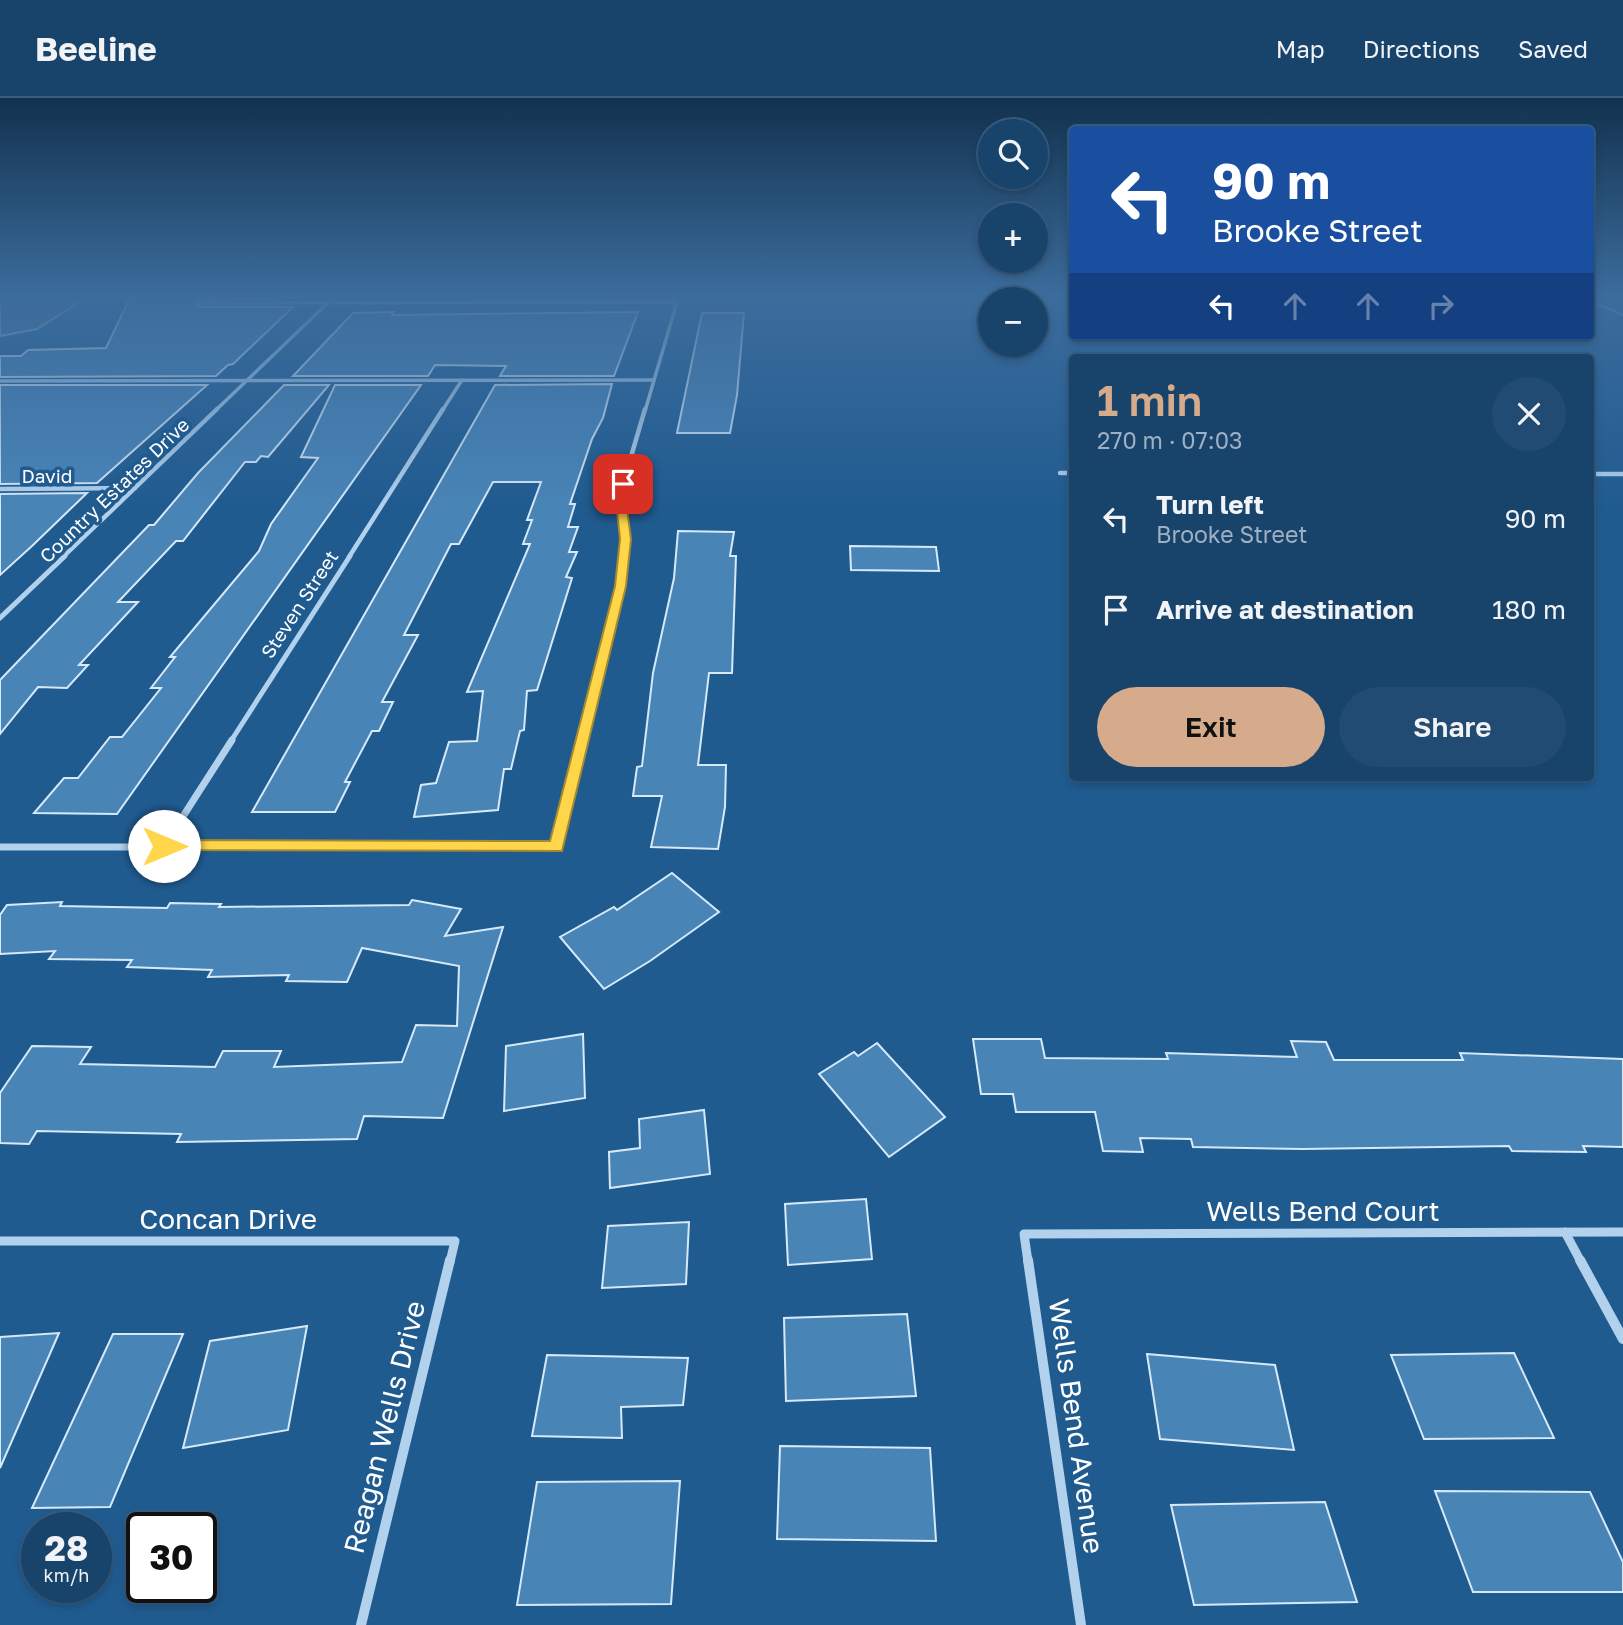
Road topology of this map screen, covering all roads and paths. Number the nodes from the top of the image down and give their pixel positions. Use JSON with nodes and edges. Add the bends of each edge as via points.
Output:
{"nodes":[{"id":1,"x":264,"y":364,"type":"edge"},
{"id":2,"x":658,"y":364,"type":"edge"},
{"id":3,"x":249,"y":379,"type":"junction"},
{"id":4,"x":461,"y":380,"type":"junction"},
{"id":5,"x":653,"y":380,"type":"junction"},
{"id":6,"x":0,"y":381,"type":"edge"},
{"id":7,"x":1060,"y":473,"type":"dead end"},
{"id":8,"x":1069,"y":473,"type":"edge"},
{"id":9,"x":1594,"y":474,"type":"edge"},
{"id":10,"x":1623,"y":474,"type":"edge"},
{"id":11,"x":135,"y":488,"type":"junction"},
{"id":12,"x":0,"y":489,"type":"edge"},
{"id":13,"x":0,"y":618,"type":"edge"},
{"id":14,"x":164,"y":846,"type":"junction"},
{"id":15,"x":0,"y":847,"type":"edge"},
{"id":16,"x":1565,"y":1232,"type":"junction"},
{"id":17,"x":1623,"y":1232,"type":"edge"},
{"id":18,"x":1024,"y":1234,"type":"joint"},
{"id":19,"x":0,"y":1241,"type":"edge"},
{"id":20,"x":455,"y":1241,"type":"joint"},
{"id":21,"x":1623,"y":1339,"type":"edge"},
{"id":22,"x":361,"y":1625,"type":"edge"},
{"id":23,"x":1081,"y":1625,"type":"edge"}],
"edges":[{"from":1,"to":3,"type":"street","name":"Country Estates Drive"},
{"from":2,"to":5,"type":"street"},
{"from":3,"to":4,"type":"street"},
{"from":3,"to":6,"type":"street"},
{"from":3,"to":11,"type":"street","name":"Country Estates Drive"},
{"from":4,"to":5,"type":"street"},
{"from":4,"to":14,"type":"street","name":"Steven Street"},
{"from":5,"to":14,"type":"street","via":[[623,484],[621,586],[556,847]]},
{"from":7,"to":8,"type":"street"},
{"from":9,"to":10,"type":"street"},
{"from":11,"to":12,"type":"street","name":"David"},
{"from":11,"to":13,"type":"street","name":"Country Estates Drive"},
{"from":14,"to":15,"type":"street"},
{"from":16,"to":17,"type":"street","name":"Wells Bend Court"},
{"from":16,"to":18,"type":"street","name":"Wells Bend Court"},
{"from":16,"to":21,"type":"street"},
{"from":18,"to":23,"type":"street","name":"Wells Bend Avenue"},
{"from":19,"to":20,"type":"street","name":"Concan Drive"},
{"from":20,"to":22,"type":"street","name":"Reagan Wells Drive"}]}
